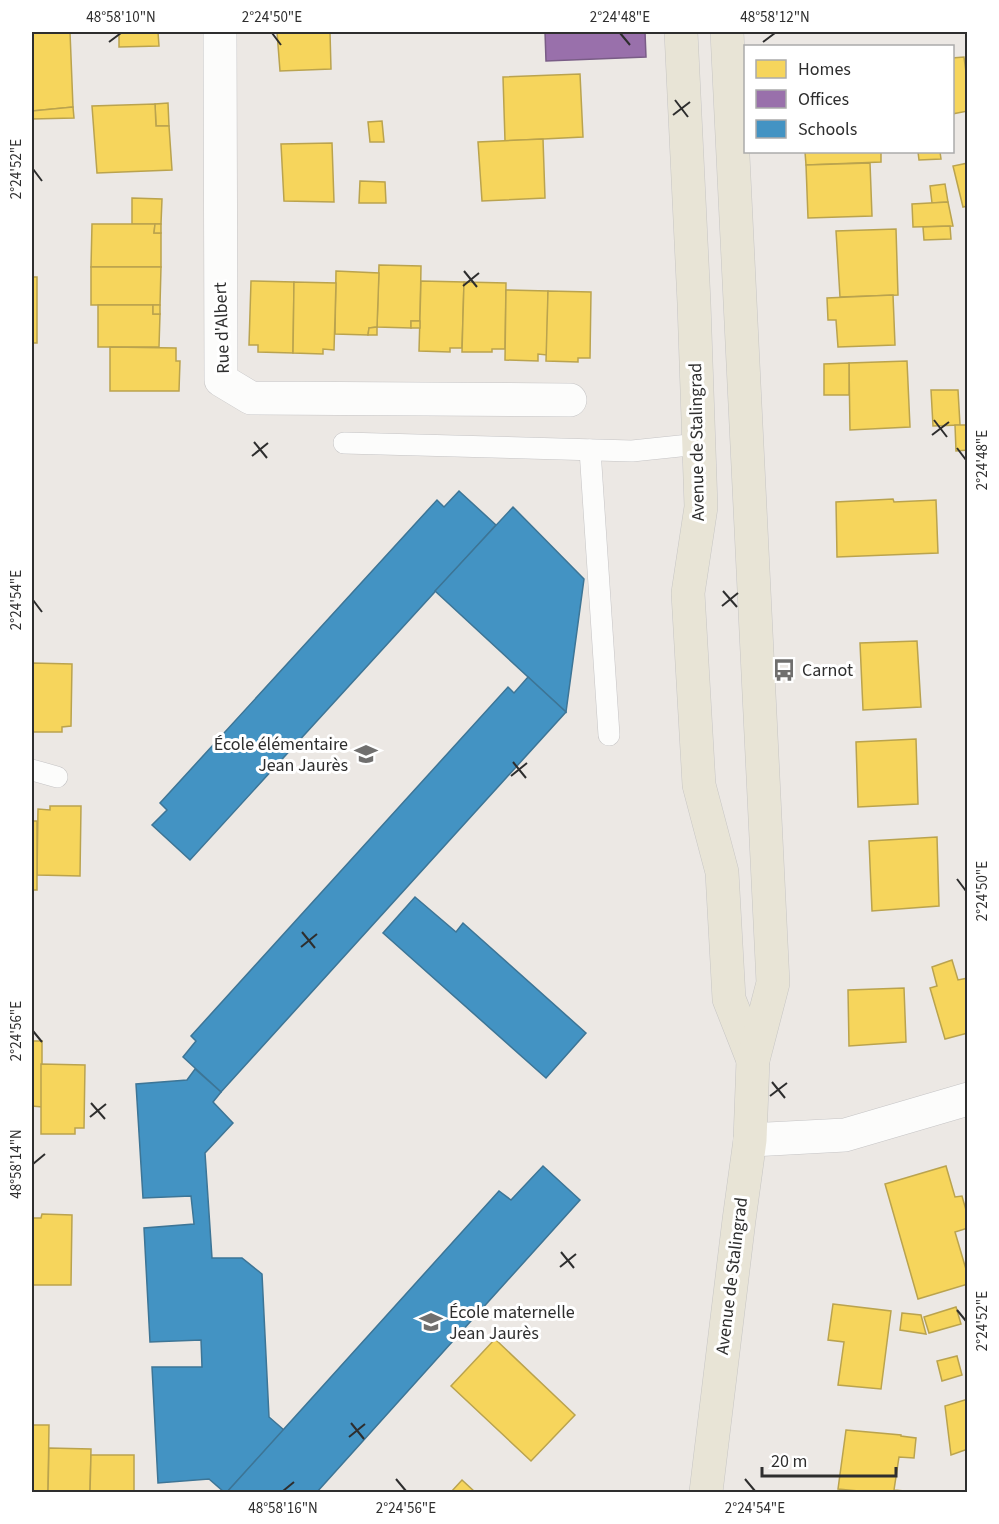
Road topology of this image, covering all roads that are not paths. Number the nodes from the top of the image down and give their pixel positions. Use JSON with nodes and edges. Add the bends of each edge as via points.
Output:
{"nodes":[{"id":1,"x":220,"y":32,"type":"edge"},
{"id":2,"x":681,"y":32,"type":"edge"},
{"id":3,"x":727,"y":32,"type":"edge"},
{"id":4,"x":570,"y":400,"type":"dead end"},
{"id":5,"x":344,"y":443,"type":"dead end"},
{"id":6,"x":699,"y":444,"type":"junction"},
{"id":7,"x":590,"y":450,"type":"junction"},
{"id":8,"x":609,"y":735,"type":"dead end"},
{"id":9,"x":32,"y":770,"type":"edge"},
{"id":10,"x":57,"y":777,"type":"dead end"},
{"id":11,"x":753,"y":1060,"type":"junction"},
{"id":12,"x":968,"y":1099,"type":"edge"},
{"id":13,"x":750,"y":1140,"type":"junction"},
{"id":14,"x":706,"y":1492,"type":"edge"}],
"edges":[{"from":1,"to":4,"type":"street","name":"Rue d'Albert","via":[[221,380],[251,398]]},
{"from":2,"to":6,"type":"main road","name":"Avenue de Stalingrad"},
{"from":3,"to":11,"type":"main road","name":"Avenue de Stalingrad","via":[[773,983]]},
{"from":5,"to":7,"type":"lane"},
{"from":6,"to":7,"type":"lane","via":[[632,451]]},
{"from":6,"to":11,"type":"main road","name":"Avenue de Stalingrad","via":[[701,507],[688,593],[699,785],[722,872],[729,999]]},
{"from":7,"to":8,"type":"lane"},
{"from":9,"to":10,"type":"lane"},
{"from":11,"to":13,"type":"main road","name":"Avenue de Stalingrad"},
{"from":12,"to":13,"type":"street","via":[[845,1135]]},
{"from":13,"to":14,"type":"main road","name":"Avenue de Stalingrad"}]}
